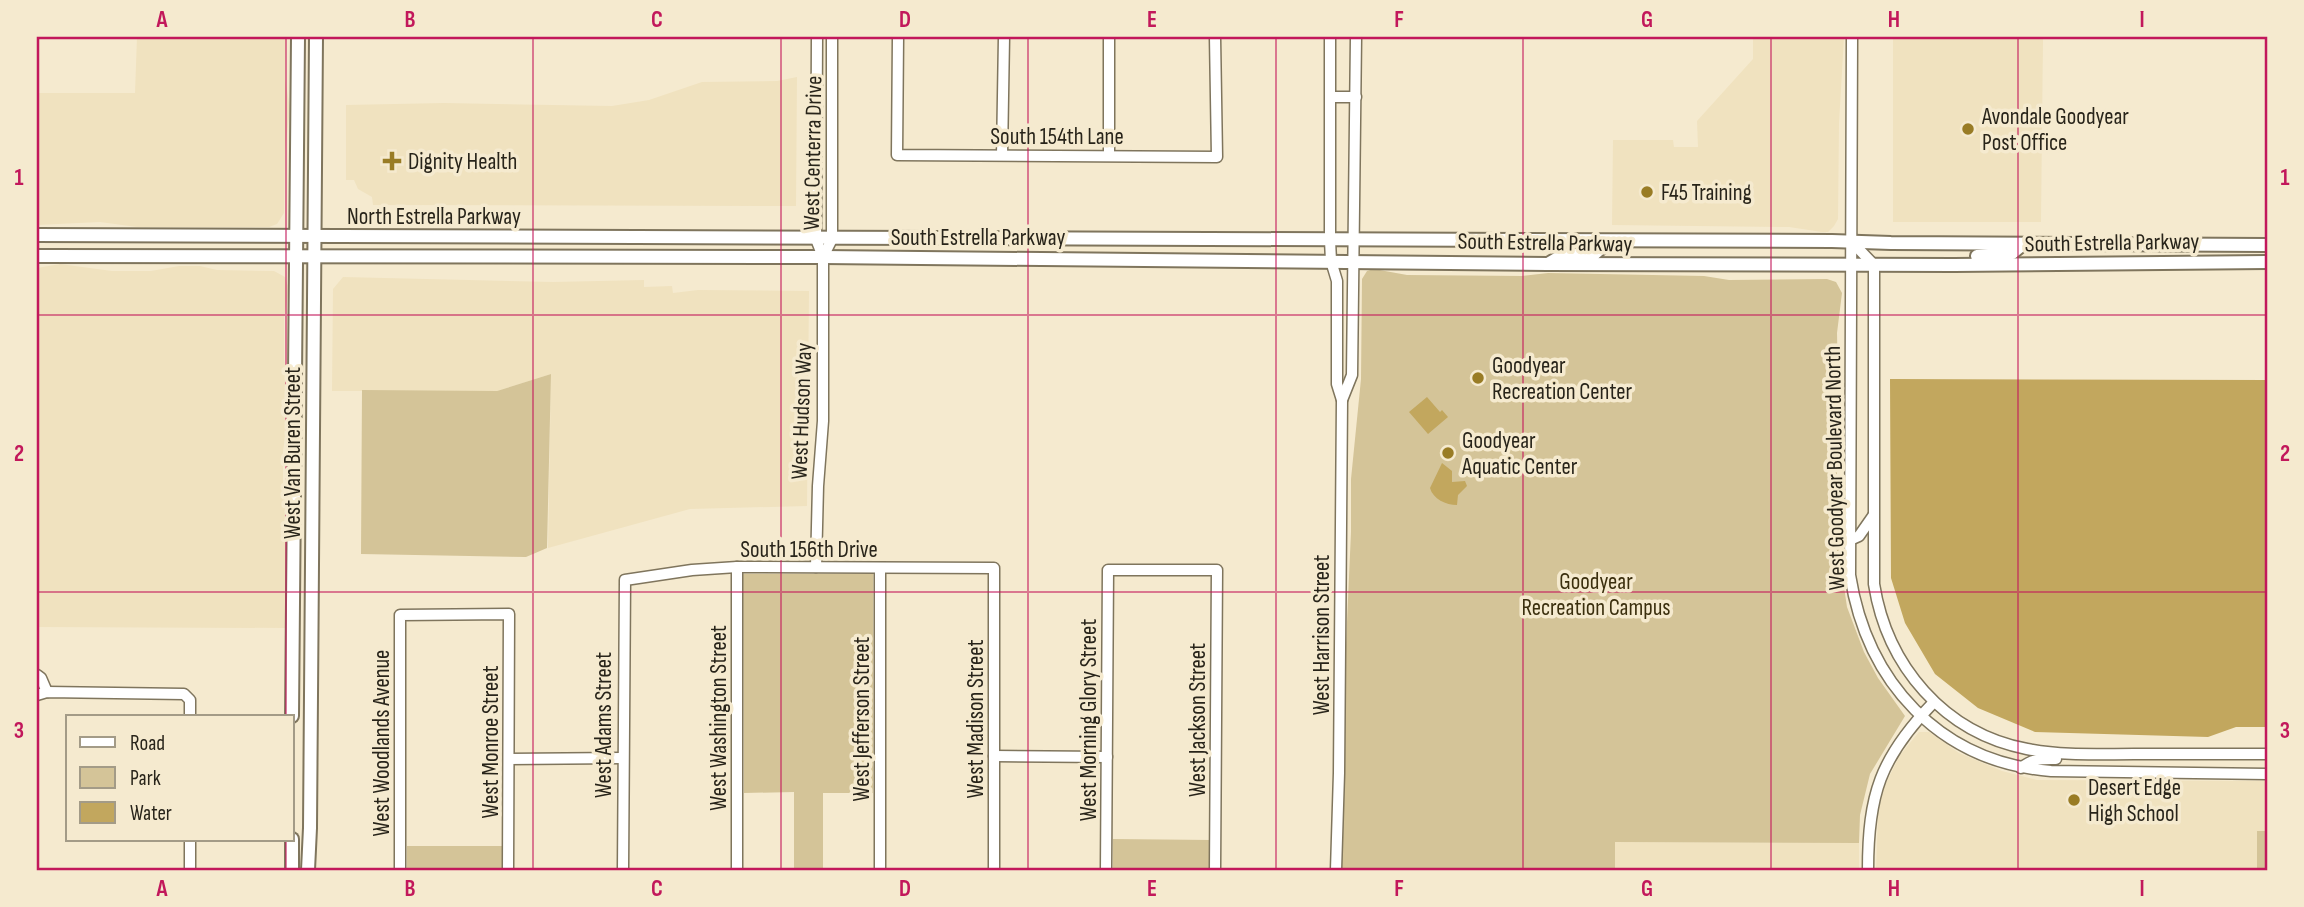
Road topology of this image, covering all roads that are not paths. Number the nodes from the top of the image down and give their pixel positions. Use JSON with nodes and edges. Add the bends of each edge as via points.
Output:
{"nodes":[{"id":1,"x":298,"y":37,"type":"edge"},
{"id":2,"x":316,"y":37,"type":"edge"},
{"id":3,"x":817,"y":37,"type":"edge"},
{"id":4,"x":832,"y":37,"type":"edge"},
{"id":5,"x":898,"y":37,"type":"edge"},
{"id":6,"x":1004,"y":37,"type":"edge"},
{"id":7,"x":1109,"y":37,"type":"edge"},
{"id":8,"x":1215,"y":37,"type":"edge"},
{"id":9,"x":1329,"y":37,"type":"edge"},
{"id":10,"x":1356,"y":37,"type":"edge"},
{"id":11,"x":1852,"y":37,"type":"edge"},
{"id":12,"x":1331,"y":97,"type":"junction"},
{"id":13,"x":1356,"y":97,"type":"junction"},
{"id":14,"x":1002,"y":155,"type":"junction"},
{"id":15,"x":1109,"y":155,"type":"junction"},
{"id":16,"x":37,"y":235,"type":"edge"},
{"id":17,"x":314,"y":236,"type":"junction"},
{"id":18,"x":296,"y":237,"type":"junction"},
{"id":19,"x":562,"y":237,"type":"junction"},
{"id":20,"x":816,"y":239,"type":"junction"},
{"id":21,"x":832,"y":239,"type":"junction"},
{"id":22,"x":1354,"y":239,"type":"junction"},
{"id":23,"x":1330,"y":240,"type":"junction"},
{"id":24,"x":1609,"y":241,"type":"junction"},
{"id":25,"x":1852,"y":242,"type":"junction"},
{"id":26,"x":2023,"y":244,"type":"junction"},
{"id":27,"x":2267,"y":245,"type":"edge"},
{"id":28,"x":37,"y":256,"type":"edge"},
{"id":29,"x":562,"y":257,"type":"junction"},
{"id":30,"x":823,"y":257,"type":"junction"},
{"id":31,"x":296,"y":258,"type":"junction"},
{"id":32,"x":314,"y":258,"type":"junction"},
{"id":33,"x":1331,"y":261,"type":"junction"},
{"id":34,"x":1354,"y":261,"type":"junction"},
{"id":35,"x":2267,"y":261,"type":"edge"},
{"id":36,"x":2096,"y":262,"type":"junction"},
{"id":37,"x":1547,"y":264,"type":"junction"},
{"id":38,"x":1852,"y":264,"type":"junction"},
{"id":39,"x":1874,"y":264,"type":"junction"},
{"id":40,"x":1954,"y":265,"type":"junction"},
{"id":41,"x":1342,"y":400,"type":"junction"},
{"id":42,"x":294,"y":505,"type":"junction"},
{"id":43,"x":313,"y":505,"type":"junction"},
{"id":44,"x":1873,"y":516,"type":"junction"},
{"id":45,"x":1850,"y":540,"type":"junction"},
{"id":46,"x":737,"y":567,"type":"junction"},
{"id":47,"x":816,"y":567,"type":"junction"},
{"id":48,"x":994,"y":568,"type":"joint"},
{"id":49,"x":880,"y":569,"type":"junction"},
{"id":50,"x":1108,"y":570,"type":"joint"},
{"id":51,"x":625,"y":580,"type":"joint"},
{"id":52,"x":509,"y":614,"type":"joint"},
{"id":53,"x":37,"y":675,"type":"edge"},
{"id":54,"x":42,"y":693,"type":"edge"},
{"id":55,"x":1934,"y":703,"type":"junction"},
{"id":56,"x":190,"y":715,"type":"edge"},
{"id":57,"x":292,"y":715,"type":"edge"},
{"id":58,"x":1920,"y":716,"type":"junction"},
{"id":59,"x":2089,"y":754,"type":"junction"},
{"id":60,"x":2267,"y":754,"type":"edge"},
{"id":61,"x":994,"y":757,"type":"junction"},
{"id":62,"x":1107,"y":757,"type":"junction"},
{"id":63,"x":509,"y":758,"type":"junction"},
{"id":64,"x":622,"y":758,"type":"junction"},
{"id":65,"x":2021,"y":768,"type":"junction"},
{"id":66,"x":2267,"y":774,"type":"edge"},
{"id":67,"x":190,"y":841,"type":"edge"},
{"id":68,"x":292,"y":841,"type":"edge"},
{"id":69,"x":190,"y":870,"type":"edge"},
{"id":70,"x":292,"y":870,"type":"edge"},
{"id":71,"x":308,"y":870,"type":"edge"},
{"id":72,"x":400,"y":870,"type":"edge"},
{"id":73,"x":508,"y":870,"type":"edge"},
{"id":74,"x":623,"y":870,"type":"edge"},
{"id":75,"x":737,"y":870,"type":"edge"},
{"id":76,"x":880,"y":870,"type":"edge"},
{"id":77,"x":994,"y":870,"type":"edge"},
{"id":78,"x":1106,"y":870,"type":"edge"},
{"id":79,"x":1215,"y":870,"type":"edge"},
{"id":80,"x":1336,"y":870,"type":"edge"},
{"id":81,"x":1868,"y":870,"type":"edge"}],
"edges":[{"from":1,"to":18,"type":"main road","name":"West Van Buren Street"},
{"from":2,"to":17,"type":"main road","name":"West Van Buren Street"},
{"from":3,"to":20,"type":"street","name":"West Centerra Drive"},
{"from":4,"to":21,"type":"street","name":"West Centerra Drive"},
{"from":5,"to":14,"type":"street","name":"South 154th Lane","via":[[897,155]]},
{"from":6,"to":14,"type":"street"},
{"from":7,"to":15,"type":"street"},
{"from":8,"to":15,"type":"street","name":"South 154th Lane","via":[[1217,157]]},
{"from":9,"to":12,"type":"street","name":"West Harrison Street"},
{"from":10,"to":13,"type":"street","name":"West Harrison Street"},
{"from":11,"to":25,"type":"street","name":"West Goodyear Boulevard North"},
{"from":12,"to":13,"type":"street"},
{"from":12,"to":23,"type":"street","name":"West Harrison Street"},
{"from":13,"to":22,"type":"street","name":"West Harrison Street"},
{"from":14,"to":15,"type":"street","name":"South 154th Lane"},
{"from":16,"to":18,"type":"main road","name":"North Estrella Parkway"},
{"from":17,"to":18,"type":"main road","name":"North Estrella Parkway"},
{"from":17,"to":19,"type":"main road","name":"North Estrella Parkway"},
{"from":17,"to":32,"type":"main road","name":"West Van Buren Street"},
{"from":18,"to":31,"type":"main road","name":"West Van Buren Street"},
{"from":19,"to":20,"type":"main road","name":"North Estrella Parkway"},
{"from":19,"to":29,"type":"main road"},
{"from":20,"to":21,"type":"main road","name":"North Estrella Parkway"},
{"from":20,"to":30,"type":"street","name":"West Centerra Drive"},
{"from":21,"to":23,"type":"main road","name":"South Estrella Parkway"},
{"from":21,"to":30,"type":"street","name":"West Centerra Drive"},
{"from":22,"to":23,"type":"main road","name":"South Estrella Parkway"},
{"from":22,"to":24,"type":"main road","name":"South Estrella Parkway"},
{"from":22,"to":34,"type":"street","name":"West Harrison Street"},
{"from":23,"to":33,"type":"street","name":"West Harrison Street"},
{"from":24,"to":25,"type":"main road","name":"South Estrella Parkway"},
{"from":24,"to":37,"type":"main road","via":[[1593,255],[1563,255]]},
{"from":25,"to":26,"type":"main road","name":"South Estrella Parkway"},
{"from":25,"to":38,"type":"street","name":"West Goodyear Boulevard North"},
{"from":25,"to":39,"type":"street"},
{"from":26,"to":27,"type":"main road","name":"South Estrella Parkway"},
{"from":26,"to":36,"type":"main road","via":[[2043,253]]},
{"from":26,"to":40,"type":"main road","via":[[2012,253],[1969,257]]},
{"from":28,"to":31,"type":"main road","name":"North Estrella Parkway"},
{"from":29,"to":30,"type":"main road","name":"North Estrella Parkway"},
{"from":29,"to":32,"type":"main road","name":"North Estrella Parkway"},
{"from":30,"to":33,"type":"main road","name":"South Estrella Parkway"},
{"from":30,"to":47,"type":"street","name":"West Hudson Way","via":[[823,421]]},
{"from":31,"to":32,"type":"main road","name":"North Estrella Parkway"},
{"from":31,"to":42,"type":"main road","name":"West Van Buren Street"},
{"from":32,"to":43,"type":"main road","name":"West Van Buren Street"},
{"from":33,"to":34,"type":"main road","name":"South Estrella Parkway"},
{"from":33,"to":41,"type":"street","name":"West Harrison Street","via":[[1337,281],[1337,384]]},
{"from":34,"to":37,"type":"main road","name":"South Estrella Parkway"},
{"from":34,"to":41,"type":"street","name":"West Harrison Street","via":[[1352,375]]},
{"from":35,"to":36,"type":"main road","name":"South Estrella Parkway"},
{"from":36,"to":40,"type":"main road","name":"South Estrella Parkway"},
{"from":37,"to":38,"type":"main road","name":"South Estrella Parkway"},
{"from":38,"to":39,"type":"main road","name":"South Estrella Parkway"},
{"from":38,"to":45,"type":"street","name":"West Goodyear Boulevard North"},
{"from":39,"to":40,"type":"main road","name":"South Estrella Parkway"},
{"from":39,"to":44,"type":"street","name":"West Goodyear Boulevard North"},
{"from":41,"to":80,"type":"street","name":"West Harrison Street"},
{"from":42,"to":43,"type":"main road"},
{"from":42,"to":57,"type":"main road","name":"West Van Buren Street"},
{"from":43,"to":71,"type":"main road","name":"West Van Buren Street"},
{"from":44,"to":45,"type":"street","via":[[1859,536]]},
{"from":44,"to":55,"type":"street","name":"West Goodyear Boulevard North","via":[[1879,611],[1899,658]]},
{"from":45,"to":58,"type":"street","name":"West Goodyear Boulevard North","via":[[1853,592],[1870,647],[1887,677]]},
{"from":46,"to":47,"type":"street","name":"South 156th Drive"},
{"from":46,"to":51,"type":"street","name":"South 156th Drive"},
{"from":46,"to":75,"type":"street","name":"West Washington Street"},
{"from":47,"to":49,"type":"street","name":"South 156th Drive"},
{"from":48,"to":49,"type":"street","name":"South 156th Drive"},
{"from":48,"to":61,"type":"street","name":"West Madison Street"},
{"from":49,"to":76,"type":"street","name":"West Jefferson Street"},
{"from":50,"to":62,"type":"street","name":"West Morning Glory Street"},
{"from":50,"to":79,"type":"street","name":"West Jackson Street","via":[[1217,570]]},
{"from":51,"to":64,"type":"street","name":"West Adams Street"},
{"from":52,"to":63,"type":"street","name":"West Monroe Street"},
{"from":52,"to":72,"type":"street","name":"West Woodlands Avenue","via":[[400,615]]},
{"from":53,"to":54,"type":"street"},
{"from":54,"to":56,"type":"street","via":[[184,694],[190,700]]},
{"from":55,"to":58,"type":"street"},
{"from":55,"to":59,"type":"street","name":"West Goodyear Boulevard North","via":[[1965,726],[1999,742],[2044,752]]},
{"from":58,"to":65,"type":"street","name":"West Goodyear Boulevard North","via":[[1971,749]]},
{"from":58,"to":81,"type":"street","via":[[1888,759],[1876,789],[1868,833]]},
{"from":59,"to":60,"type":"street"},
{"from":59,"to":65,"type":"street","via":[[2067,760],[2035,759]]},
{"from":61,"to":62,"type":"street"},
{"from":61,"to":77,"type":"street","name":"West Madison Street"},
{"from":62,"to":78,"type":"street","name":"West Morning Glory Street"},
{"from":63,"to":64,"type":"street"},
{"from":63,"to":73,"type":"street","name":"West Monroe Street"},
{"from":64,"to":74,"type":"street","name":"West Adams Street"},
{"from":65,"to":66,"type":"street","name":"West Goodyear Boulevard North"},
{"from":67,"to":69,"type":"street"},
{"from":68,"to":70,"type":"main road"}]}
